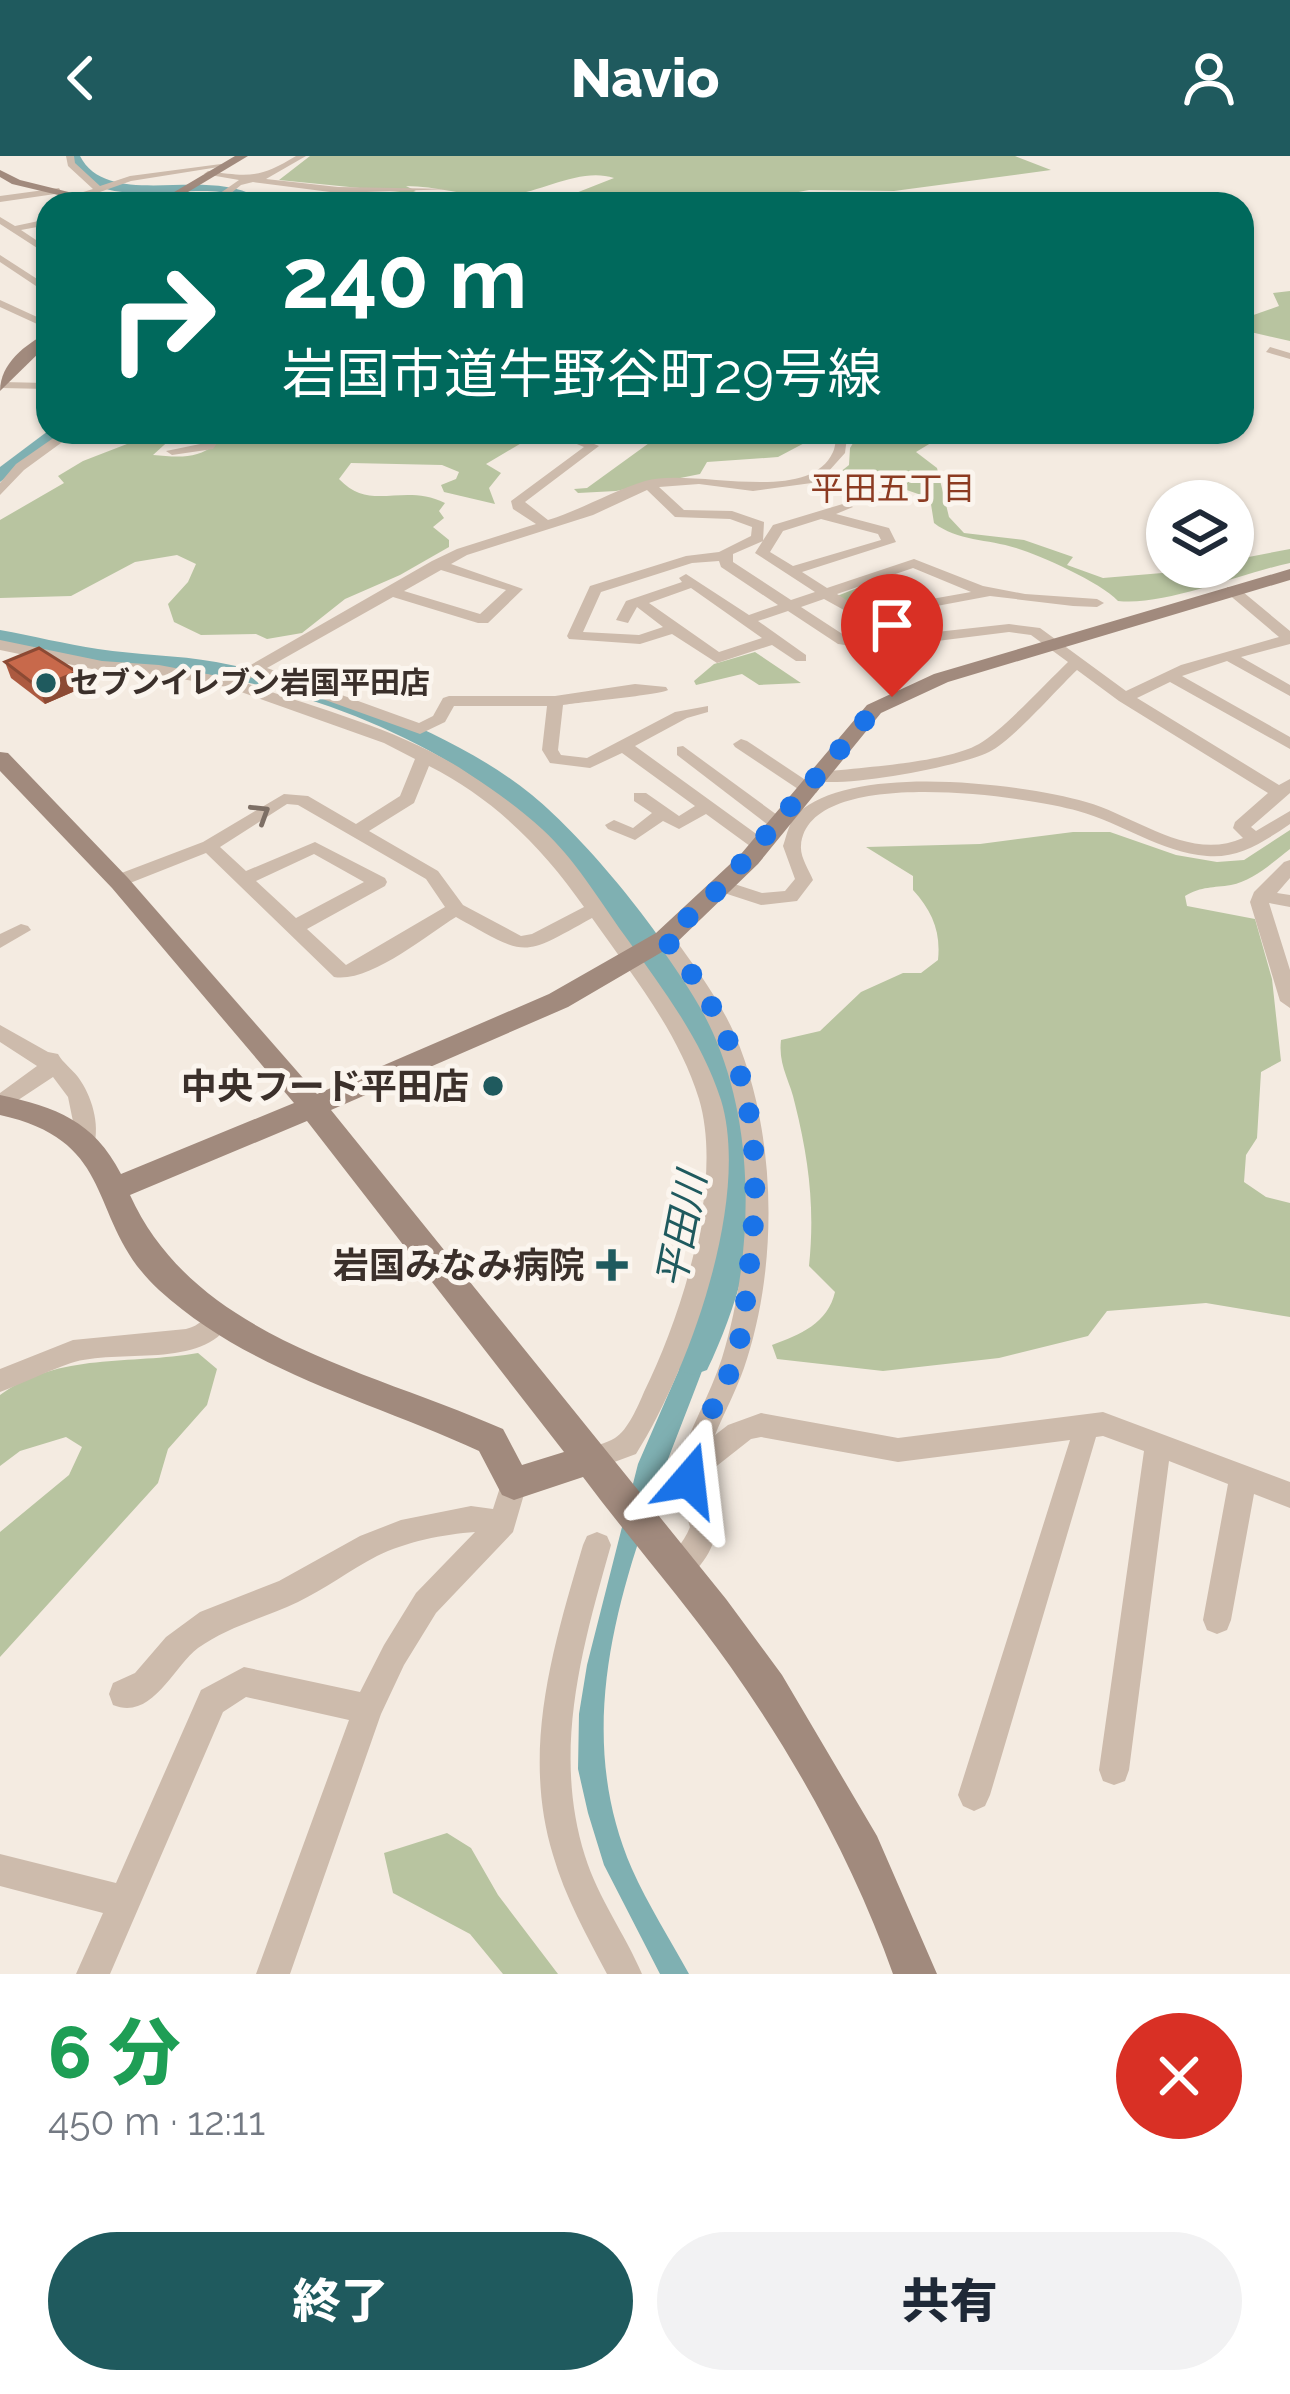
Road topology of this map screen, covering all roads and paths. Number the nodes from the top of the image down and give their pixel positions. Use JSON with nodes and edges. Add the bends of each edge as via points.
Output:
{"nodes":[{"id":1,"x":70,"y":156,"type":"edge"},
{"id":2,"x":242,"y":156,"type":"edge"},
{"id":3,"x":302,"y":156,"type":"edge"},
{"id":4,"x":222,"y":166,"type":"junction"},
{"id":5,"x":0,"y":173,"type":"edge"},
{"id":6,"x":208,"y":174,"type":"junction"},
{"id":7,"x":247,"y":180,"type":"junction"},
{"id":8,"x":105,"y":189,"type":"junction"},
{"id":9,"x":448,"y":189,"type":"dead end"},
{"id":10,"x":59,"y":190,"type":"junction"},
{"id":11,"x":46,"y":192,"type":"edge"},
{"id":12,"x":69,"y":192,"type":"edge"},
{"id":13,"x":94,"y":192,"type":"edge"},
{"id":14,"x":180,"y":192,"type":"edge"},
{"id":15,"x":226,"y":192,"type":"edge"},
{"id":16,"x":383,"y":192,"type":"edge"},
{"id":17,"x":416,"y":192,"type":"edge"},
{"id":18,"x":36,"y":194,"type":"edge"},
{"id":19,"x":0,"y":199,"type":"edge"},
{"id":20,"x":36,"y":212,"type":"edge"},
{"id":21,"x":0,"y":219,"type":"edge"},
{"id":22,"x":36,"y":224,"type":"edge"},
{"id":23,"x":14,"y":229,"type":"junction"},
{"id":24,"x":36,"y":238,"type":"edge"},
{"id":25,"x":29,"y":239,"type":"junction"},
{"id":26,"x":15,"y":242,"type":"dead end"},
{"id":27,"x":36,"y":243,"type":"edge"},
{"id":28,"x":0,"y":258,"type":"edge"},
{"id":29,"x":16,"y":269,"type":"junction"},
{"id":30,"x":0,"y":272,"type":"edge"},
{"id":31,"x":36,"y":289,"type":"edge"},
{"id":32,"x":0,"y":303,"type":"edge"},
{"id":33,"x":36,"y":320,"type":"edge"},
{"id":34,"x":36,"y":346,"type":"edge"},
{"id":35,"x":8,"y":365,"type":"edge"},
{"id":36,"x":0,"y":386,"type":"edge"},
{"id":37,"x":36,"y":386,"type":"edge"},
{"id":38,"x":53,"y":444,"type":"edge"},
{"id":39,"x":210,"y":444,"type":"edge"},
{"id":40,"x":587,"y":444,"type":"edge"},
{"id":41,"x":840,"y":444,"type":"edge"},
{"id":42,"x":172,"y":451,"type":"dead end"},
{"id":43,"x":649,"y":484,"type":"junction"},
{"id":44,"x":0,"y":491,"type":"edge"},
{"id":45,"x":846,"y":507,"type":"dead end"},
{"id":46,"x":822,"y":515,"type":"junction"},
{"id":47,"x":544,"y":524,"type":"junction"},
{"id":48,"x":889,"y":542,"type":"junction"},
{"id":49,"x":723,"y":556,"type":"junction"},
{"id":50,"x":914,"y":563,"type":"junction"},
{"id":51,"x":437,"y":564,"type":"junction"},
{"id":52,"x":792,"y":571,"type":"junction"},
{"id":53,"x":1290,"y":574,"type":"edge"},
{"id":54,"x":1232,"y":590,"type":"junction"},
{"id":55,"x":390,"y":591,"type":"junction"},
{"id":56,"x":987,"y":592,"type":"junction"},
{"id":57,"x":826,"y":593,"type":"junction"},
{"id":58,"x":638,"y":601,"type":"junction"},
{"id":59,"x":1097,"y":603,"type":"dead end"},
{"id":60,"x":789,"y":606,"type":"junction"},
{"id":61,"x":622,"y":620,"type":"dead end"},
{"id":62,"x":748,"y":620,"type":"junction"},
{"id":63,"x":674,"y":628,"type":"junction"},
{"id":64,"x":774,"y":639,"type":"junction"},
{"id":65,"x":1290,"y":639,"type":"edge"},
{"id":66,"x":0,"y":645,"type":"edge"},
{"id":67,"x":1058,"y":646,"type":"junction"},
{"id":68,"x":1228,"y":656,"type":"junction"},
{"id":69,"x":801,"y":658,"type":"dead end"},
{"id":70,"x":1078,"y":661,"type":"junction"},
{"id":71,"x":242,"y":675,"type":"junction"},
{"id":72,"x":1172,"y":677,"type":"junction"},
{"id":73,"x":660,"y":690,"type":"dead end"},
{"id":74,"x":1290,"y":691,"type":"edge"},
{"id":75,"x":1125,"y":698,"type":"junction"},
{"id":76,"x":555,"y":701,"type":"junction"},
{"id":77,"x":702,"y":709,"type":"dead end"},
{"id":78,"x":376,"y":723,"type":"junction"},
{"id":79,"x":742,"y":744,"type":"dead end"},
{"id":80,"x":1290,"y":744,"type":"edge"},
{"id":81,"x":624,"y":746,"type":"junction"},
{"id":82,"x":683,"y":751,"type":"dead end"},
{"id":83,"x":424,"y":756,"type":"junction"},
{"id":84,"x":0,"y":758,"type":"edge"},
{"id":85,"x":815,"y":783,"type":"junction"},
{"id":86,"x":1285,"y":788,"type":"edge"},
{"id":87,"x":640,"y":797,"type":"dead end"},
{"id":88,"x":706,"y":806,"type":"junction"},
{"id":89,"x":663,"y":813,"type":"junction"},
{"id":90,"x":1290,"y":816,"type":"edge"},
{"id":91,"x":778,"y":824,"type":"junction"},
{"id":92,"x":614,"y":825,"type":"dead end"},
{"id":93,"x":357,"y":831,"type":"junction"},
{"id":94,"x":1256,"y":838,"type":"junction"},
{"id":95,"x":760,"y":844,"type":"junction"},
{"id":96,"x":209,"y":846,"type":"junction"},
{"id":97,"x":1290,"y":866,"type":"edge"},
{"id":98,"x":245,"y":878,"type":"junction"},
{"id":99,"x":118,"y":880,"type":"junction"},
{"id":100,"x":722,"y":886,"type":"junction"},
{"id":101,"x":1261,"y":896,"type":"junction"},
{"id":102,"x":1290,"y":901,"type":"edge"},
{"id":103,"x":594,"y":909,"type":"junction"},
{"id":104,"x":456,"y":910,"type":"junction"},
{"id":105,"x":295,"y":927,"type":"junction"},
{"id":106,"x":664,"y":940,"type":"junction"},
{"id":107,"x":635,"y":959,"type":"junction"},
{"id":108,"x":1290,"y":1001,"type":"edge"},
{"id":109,"x":0,"y":1033,"type":"edge"},
{"id":110,"x":50,"y":1059,"type":"junction"},
{"id":111,"x":0,"y":1105,"type":"edge"},
{"id":112,"x":312,"y":1109,"type":"junction"},
{"id":113,"x":86,"y":1140,"type":"junction"},
{"id":114,"x":117,"y":1188,"type":"junction"},
{"id":115,"x":218,"y":1322,"type":"junction"},
{"id":116,"x":0,"y":1381,"type":"edge"},
{"id":117,"x":1081,"y":1425,"type":"junction"},
{"id":118,"x":1158,"y":1445,"type":"junction"},
{"id":119,"x":590,"y":1459,"type":"junction"},
{"id":120,"x":690,"y":1469,"type":"junction"},
{"id":121,"x":1243,"y":1477,"type":"junction"},
{"id":122,"x":514,"y":1484,"type":"junction"},
{"id":123,"x":1290,"y":1495,"type":"edge"},
{"id":124,"x":503,"y":1523,"type":"junction"},
{"id":125,"x":597,"y":1545,"type":"dead end"},
{"id":126,"x":669,"y":1562,"type":"junction"},
{"id":127,"x":1217,"y":1620,"type":"dead end"},
{"id":128,"x":124,"y":1694,"type":"dead end"},
{"id":129,"x":368,"y":1709,"type":"junction"},
{"id":130,"x":1114,"y":1770,"type":"dead end"},
{"id":131,"x":974,"y":1796,"type":"dead end"},
{"id":132,"x":0,"y":1870,"type":"edge"},
{"id":133,"x":122,"y":1901,"type":"junction"},
{"id":134,"x":92,"y":1974,"type":"edge"},
{"id":135,"x":273,"y":1974,"type":"edge"},
{"id":136,"x":625,"y":1974,"type":"edge"},
{"id":137,"x":915,"y":1974,"type":"edge"}],
"edges":[{"from":1,"to":8,"type":"street"},
{"from":2,"to":4,"type":"street"},
{"from":3,"to":7,"type":"street"},
{"from":4,"to":6,"type":"street"},
{"from":4,"to":8,"type":"street"},
{"from":5,"to":10,"type":"street"},
{"from":6,"to":7,"type":"street"},
{"from":6,"to":14,"type":"street"},
{"from":7,"to":15,"type":"street"},
{"from":7,"to":16,"type":"street"},
{"from":8,"to":13,"type":"street"},
{"from":9,"to":17,"type":"street"},
{"from":10,"to":11,"type":"street"},
{"from":10,"to":12,"type":"street"},
{"from":18,"to":19,"type":"street"},
{"from":20,"to":21,"type":"street"},
{"from":21,"to":23,"type":"street"},
{"from":22,"to":23,"type":"street"},
{"from":23,"to":25,"type":"street"},
{"from":24,"to":25,"type":"street"},
{"from":25,"to":26,"type":"street"},
{"from":25,"to":27,"type":"street"},
{"from":28,"to":29,"type":"street"},
{"from":29,"to":30,"type":"street"},
{"from":29,"to":31,"type":"street"},
{"from":32,"to":33,"type":"street"},
{"from":34,"to":35,"type":"street"},
{"from":35,"to":36,"type":"street"},
{"from":36,"to":37,"type":"street"},
{"from":38,"to":44,"type":"street"},
{"from":39,"to":42,"type":"street"},
{"from":40,"to":47,"type":"street","via":[[518,501]]},
{"from":41,"to":43,"type":"street","via":[[823,474],[804,483]]},
{"from":43,"to":47,"type":"street"},
{"from":43,"to":49,"type":"street","via":[[680,514],[732,515],[759,525],[758,538]]},
{"from":45,"to":46,"type":"street"},
{"from":46,"to":48,"type":"street","via":[[884,531]]},
{"from":46,"to":52,"type":"street","via":[[778,529],[764,548]]},
{"from":47,"to":51,"type":"street"},
{"from":48,"to":50,"type":"street"},
{"from":48,"to":52,"type":"street"},
{"from":49,"to":60,"type":"street"},
{"from":49,"to":63,"type":"street","via":[[595,589],[574,636],[640,640]]},
{"from":50,"to":56,"type":"street","via":[[949,584]]},
{"from":50,"to":57,"type":"street"},
{"from":51,"to":55,"type":"street"},
{"from":51,"to":55,"type":"street","via":[[516,589],[483,620]]},
{"from":52,"to":57,"type":"street"},
{"from":53,"to":54,"type":"street"},
{"from":54,"to":65,"type":"street","via":[[1266,608]]},
{"from":54,"to":67,"type":"street"},
{"from":55,"to":71,"type":"street"},
{"from":56,"to":57,"type":"street","via":[[874,617]]},
{"from":56,"to":59,"type":"street"},
{"from":57,"to":60,"type":"street"},
{"from":58,"to":61,"type":"street"},
{"from":58,"to":62,"type":"street","via":[[689,581]]},
{"from":58,"to":63,"type":"street"},
{"from":60,"to":62,"type":"street"},
{"from":60,"to":67,"type":"street","via":[[855,644],[1024,628]]},
{"from":62,"to":64,"type":"street"},
{"from":63,"to":64,"type":"street","via":[[717,658]]},
{"from":64,"to":69,"type":"street"},
{"from":65,"to":68,"type":"street"},
{"from":66,"to":71,"type":"street","via":[[102,666]]},
{"from":67,"to":70,"type":"street"},
{"from":67,"to":85,"type":"street","via":[[892,697]]},
{"from":68,"to":72,"type":"street"},
{"from":68,"to":74,"type":"street"},
{"from":70,"to":75,"type":"street"},
{"from":70,"to":85,"type":"street","via":[[987,747]]},
{"from":71,"to":78,"type":"street"},
{"from":72,"to":75,"type":"street"},
{"from":72,"to":80,"type":"street"},
{"from":73,"to":76,"type":"street"},
{"from":75,"to":86,"type":"street"},
{"from":76,"to":78,"type":"street","via":[[449,701],[439,719],[420,729]]},
{"from":76,"to":81,"type":"street","via":[[556,759],[590,763]]},
{"from":77,"to":81,"type":"street"},
{"from":78,"to":83,"type":"street"},
{"from":79,"to":85,"type":"street"},
{"from":81,"to":88,"type":"street"},
{"from":82,"to":91,"type":"street"},
{"from":83,"to":93,"type":"street","via":[[408,799]]},
{"from":83,"to":103,"type":"street","via":[[536,833]]},
{"from":84,"to":99,"type":"street"},
{"from":85,"to":91,"type":"street"},
{"from":86,"to":94,"type":"street","via":[[1244,822]]},
{"from":87,"to":89,"type":"street"},
{"from":88,"to":89,"type":"street","via":[[679,824]]},
{"from":88,"to":95,"type":"street"},
{"from":89,"to":92,"type":"street","via":[[635,835]]},
{"from":90,"to":94,"type":"street"},
{"from":91,"to":95,"type":"street"},
{"from":96,"to":93,"type":"street","one_way":true,"via":[[284,799],[302,800]]},
{"from":93,"to":104,"type":"street","via":[[432,875]]},
{"from":94,"to":100,"type":"street","via":[[1208,851],[1082,806],[1006,790],[868,790],[824,802],[796,829],[792,846],[804,880],[790,897],[761,899]]},
{"from":95,"to":100,"type":"street"},
{"from":96,"to":98,"type":"street"},
{"from":96,"to":99,"type":"street"},
{"from":97,"to":101,"type":"street"},
{"from":98,"to":105,"type":"street"},
{"from":98,"to":105,"type":"street","via":[[315,847],[378,882]]},
{"from":99,"to":112,"type":"street"},
{"from":100,"to":106,"type":"street"},
{"from":101,"to":102,"type":"street"},
{"from":101,"to":108,"type":"street"},
{"from":103,"to":104,"type":"street","via":[[518,943]]},
{"from":103,"to":107,"type":"street"},
{"from":104,"to":105,"type":"street","via":[[355,971],[341,972]]},
{"from":106,"to":107,"type":"street"},
{"from":106,"to":120,"type":"street","via":[[731,1048],[754,1116],[757,1154],[736,1353]]},
{"from":107,"to":112,"type":"street"},
{"from":107,"to":119,"type":"street","via":[[690,1049],[716,1126],[716,1161],[700,1268],[671,1358],[627,1446]]},
{"from":109,"to":110,"type":"street"},
{"from":110,"to":111,"type":"street","via":[[44,1074]]},
{"from":110,"to":113,"type":"street","via":[[72,1084]]},
{"from":111,"to":113,"type":"street","via":[[31,1108]]},
{"from":112,"to":114,"type":"street"},
{"from":112,"to":119,"type":"street"},
{"from":113,"to":114,"type":"street"},
{"from":114,"to":115,"type":"street","via":[[133,1240]]},
{"from":115,"to":116,"type":"street","via":[[204,1336],[74,1351]]},
{"from":115,"to":122,"type":"street","via":[[491,1440]]},
{"from":117,"to":118,"type":"street","via":[[1102,1424]]},
{"from":117,"to":120,"type":"street","via":[[898,1450],[740,1428]]},
{"from":117,"to":131,"type":"street","via":[[1083,1440]]},
{"from":118,"to":121,"type":"street"},
{"from":118,"to":130,"type":"street"},
{"from":119,"to":122,"type":"street"},
{"from":119,"to":126,"type":"street"},
{"from":120,"to":126,"type":"street","via":[[706,1528]]},
{"from":121,"to":123,"type":"street"},
{"from":121,"to":127,"type":"street"},
{"from":122,"to":124,"type":"street"},
{"from":124,"to":128,"type":"street","via":[[471,1519],[370,1545],[288,1592],[210,1622],[146,1684]]},
{"from":124,"to":129,"type":"street","via":[[426,1603]]},
{"from":125,"to":136,"type":"street","via":[[555,1698],[553,1774],[571,1863]]},
{"from":126,"to":137,"type":"street","via":[[797,1730]]},
{"from":129,"to":133,"type":"street","via":[[244,1682],[212,1701]]},
{"from":129,"to":135,"type":"street"},
{"from":132,"to":133,"type":"street"},
{"from":133,"to":134,"type":"street"}]}
